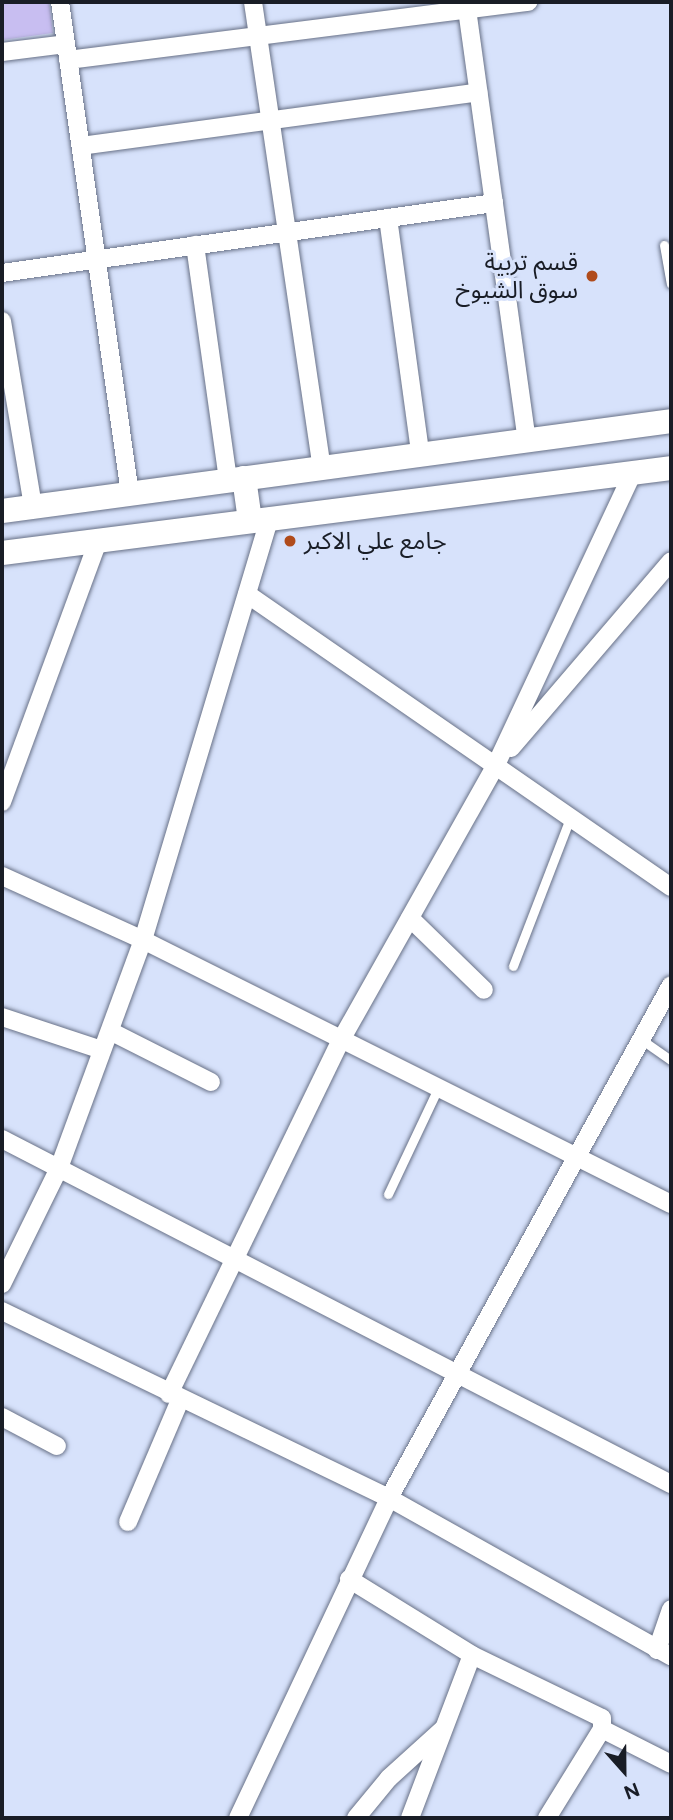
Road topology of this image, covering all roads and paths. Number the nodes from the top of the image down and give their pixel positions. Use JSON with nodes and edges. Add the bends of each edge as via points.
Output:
{"nodes":[{"id":1,"x":60,"y":2,"type":"edge"},
{"id":2,"x":253,"y":2,"type":"edge"},
{"id":3,"x":528,"y":2,"type":"edge"},
{"id":4,"x":466,"y":6,"type":"edge"},
{"id":5,"x":258,"y":33,"type":"junction"},
{"id":6,"x":2,"y":52,"type":"edge"},
{"id":7,"x":67,"y":52,"type":"junction"},
{"id":8,"x":478,"y":92,"type":"junction"},
{"id":9,"x":271,"y":119,"type":"junction"},
{"id":10,"x":81,"y":146,"type":"junction"},
{"id":11,"x":494,"y":203,"type":"junction"},
{"id":12,"x":388,"y":218,"type":"junction"},
{"id":13,"x":287,"y":232,"type":"junction"},
{"id":14,"x":195,"y":245,"type":"junction"},
{"id":15,"x":664,"y":245,"type":"dead end"},
{"id":16,"x":98,"y":259,"type":"junction"},
{"id":17,"x":2,"y":273,"type":"edge"},
{"id":18,"x":671,"y":283,"type":"edge"},
{"id":19,"x":2,"y":321,"type":"edge"},
{"id":20,"x":671,"y":421,"type":"edge"},
{"id":21,"x":527,"y":439,"type":"junction"},
{"id":22,"x":420,"y":453,"type":"junction"},
{"id":23,"x":322,"y":467,"type":"junction"},
{"id":24,"x":671,"y":468,"type":"edge"},
{"id":25,"x":633,"y":473,"type":"junction"},
{"id":26,"x":236,"y":479,"type":"junction"},
{"id":27,"x":130,"y":493,"type":"junction"},
{"id":28,"x":33,"y":507,"type":"junction"},
{"id":29,"x":2,"y":511,"type":"edge"},
{"id":30,"x":260,"y":519,"type":"junction"},
{"id":31,"x":99,"y":539,"type":"junction"},
{"id":32,"x":2,"y":553,"type":"edge"},
{"id":33,"x":671,"y":561,"type":"edge"},
{"id":34,"x":247,"y":594,"type":"junction"},
{"id":35,"x":495,"y":767,"type":"junction"},
{"id":36,"x":2,"y":802,"type":"edge"},
{"id":37,"x":570,"y":818,"type":"junction"},
{"id":38,"x":2,"y":876,"type":"edge"},
{"id":39,"x":671,"y":887,"type":"edge"},
{"id":40,"x":410,"y":918,"type":"junction"},
{"id":41,"x":143,"y":940,"type":"junction"},
{"id":42,"x":513,"y":966,"type":"dead end"},
{"id":43,"x":671,"y":985,"type":"edge"},
{"id":44,"x":484,"y":990,"type":"dead end"},
{"id":45,"x":2,"y":1017,"type":"edge"},
{"id":46,"x":110,"y":1031,"type":"junction"},
{"id":47,"x":341,"y":1040,"type":"junction"},
{"id":48,"x":642,"y":1040,"type":"junction"},
{"id":49,"x":102,"y":1050,"type":"junction"},
{"id":50,"x":671,"y":1060,"type":"edge"},
{"id":51,"x":211,"y":1082,"type":"dead end"},
{"id":52,"x":438,"y":1088,"type":"junction"},
{"id":53,"x":2,"y":1139,"type":"edge"},
{"id":54,"x":578,"y":1158,"type":"junction"},
{"id":55,"x":59,"y":1168,"type":"junction"},
{"id":56,"x":388,"y":1194,"type":"dead end"},
{"id":57,"x":671,"y":1205,"type":"edge"},
{"id":58,"x":232,"y":1256,"type":"junction"},
{"id":59,"x":2,"y":1284,"type":"edge"},
{"id":60,"x":2,"y":1311,"type":"edge"},
{"id":61,"x":458,"y":1371,"type":"junction"},
{"id":62,"x":175,"y":1397,"type":"junction"},
{"id":63,"x":2,"y":1417,"type":"edge"},
{"id":64,"x":57,"y":1446,"type":"dead end"},
{"id":65,"x":671,"y":1484,"type":"edge"},
{"id":66,"x":389,"y":1498,"type":"junction"},
{"id":67,"x":128,"y":1522,"type":"dead end"},
{"id":68,"x":349,"y":1579,"type":"junction"},
{"id":69,"x":671,"y":1609,"type":"edge"},
{"id":70,"x":664,"y":1653,"type":"edge"},
{"id":71,"x":472,"y":1656,"type":"junction"},
{"id":72,"x":447,"y":1726,"type":"junction"},
{"id":73,"x":603,"y":1729,"type":"junction"},
{"id":74,"x":671,"y":1764,"type":"edge"},
{"id":75,"x":238,"y":1818,"type":"edge"},
{"id":76,"x":356,"y":1818,"type":"edge"},
{"id":77,"x":410,"y":1818,"type":"edge"},
{"id":78,"x":547,"y":1818,"type":"edge"}],
"edges":[{"from":1,"to":7,"type":"street"},
{"from":2,"to":5,"type":"street"},
{"from":3,"to":4,"type":"street"},
{"from":4,"to":5,"type":"street"},
{"from":4,"to":8,"type":"street"},
{"from":5,"to":7,"type":"street"},
{"from":5,"to":9,"type":"street"},
{"from":6,"to":7,"type":"street"},
{"from":7,"to":10,"type":"street"},
{"from":8,"to":9,"type":"street"},
{"from":8,"to":11,"type":"street"},
{"from":9,"to":10,"type":"street"},
{"from":9,"to":13,"type":"street"},
{"from":10,"to":16,"type":"street"},
{"from":11,"to":12,"type":"street"},
{"from":11,"to":21,"type":"street"},
{"from":12,"to":13,"type":"street"},
{"from":12,"to":22,"type":"street"},
{"from":13,"to":14,"type":"street"},
{"from":13,"to":23,"type":"street"},
{"from":14,"to":16,"type":"street"},
{"from":14,"to":26,"type":"street"},
{"from":15,"to":18,"type":"lane"},
{"from":16,"to":17,"type":"street"},
{"from":16,"to":27,"type":"street"},
{"from":19,"to":28,"type":"street"},
{"from":20,"to":21,"type":"street"},
{"from":21,"to":22,"type":"street"},
{"from":22,"to":23,"type":"street"},
{"from":23,"to":26,"type":"street"},
{"from":24,"to":25,"type":"street"},
{"from":25,"to":30,"type":"street"},
{"from":25,"to":35,"type":"street"},
{"from":26,"to":27,"type":"street"},
{"from":26,"to":30,"type":"street"},
{"from":27,"to":28,"type":"street"},
{"from":28,"to":29,"type":"street"},
{"from":30,"to":31,"type":"street"},
{"from":30,"to":34,"type":"street"},
{"from":31,"to":32,"type":"street"},
{"from":31,"to":36,"type":"street"},
{"from":33,"to":35,"type":"street"},
{"from":34,"to":35,"type":"street"},
{"from":34,"to":41,"type":"street"},
{"from":35,"to":37,"type":"street"},
{"from":35,"to":40,"type":"street"},
{"from":37,"to":39,"type":"street"},
{"from":37,"to":42,"type":"lane"},
{"from":38,"to":41,"type":"street"},
{"from":40,"to":44,"type":"street"},
{"from":40,"to":47,"type":"street"},
{"from":41,"to":46,"type":"street"},
{"from":41,"to":47,"type":"street"},
{"from":43,"to":48,"type":"street"},
{"from":45,"to":49,"type":"street"},
{"from":46,"to":49,"type":"street"},
{"from":46,"to":51,"type":"street"},
{"from":47,"to":52,"type":"street"},
{"from":47,"to":58,"type":"street"},
{"from":48,"to":50,"type":"lane"},
{"from":48,"to":54,"type":"street"},
{"from":49,"to":55,"type":"street"},
{"from":52,"to":54,"type":"street"},
{"from":52,"to":56,"type":"lane"},
{"from":53,"to":55,"type":"street"},
{"from":54,"to":57,"type":"street"},
{"from":54,"to":61,"type":"street"},
{"from":55,"to":58,"type":"street"},
{"from":55,"to":59,"type":"street"},
{"from":58,"to":61,"type":"street"},
{"from":58,"to":62,"type":"street"},
{"from":60,"to":62,"type":"street"},
{"from":61,"to":65,"type":"street"},
{"from":61,"to":66,"type":"street"},
{"from":62,"to":66,"type":"street"},
{"from":62,"to":67,"type":"street"},
{"from":63,"to":64,"type":"street"},
{"from":66,"to":68,"type":"street"},
{"from":66,"to":70,"type":"street"},
{"from":68,"to":71,"type":"street"},
{"from":68,"to":75,"type":"street"},
{"from":69,"to":70,"type":"street"},
{"from":71,"to":72,"type":"street"},
{"from":71,"to":73,"type":"street","via":[[602,1718]]},
{"from":72,"to":76,"type":"street","via":[[389,1779]]},
{"from":72,"to":77,"type":"street"},
{"from":73,"to":74,"type":"street"},
{"from":73,"to":78,"type":"street"}]}
